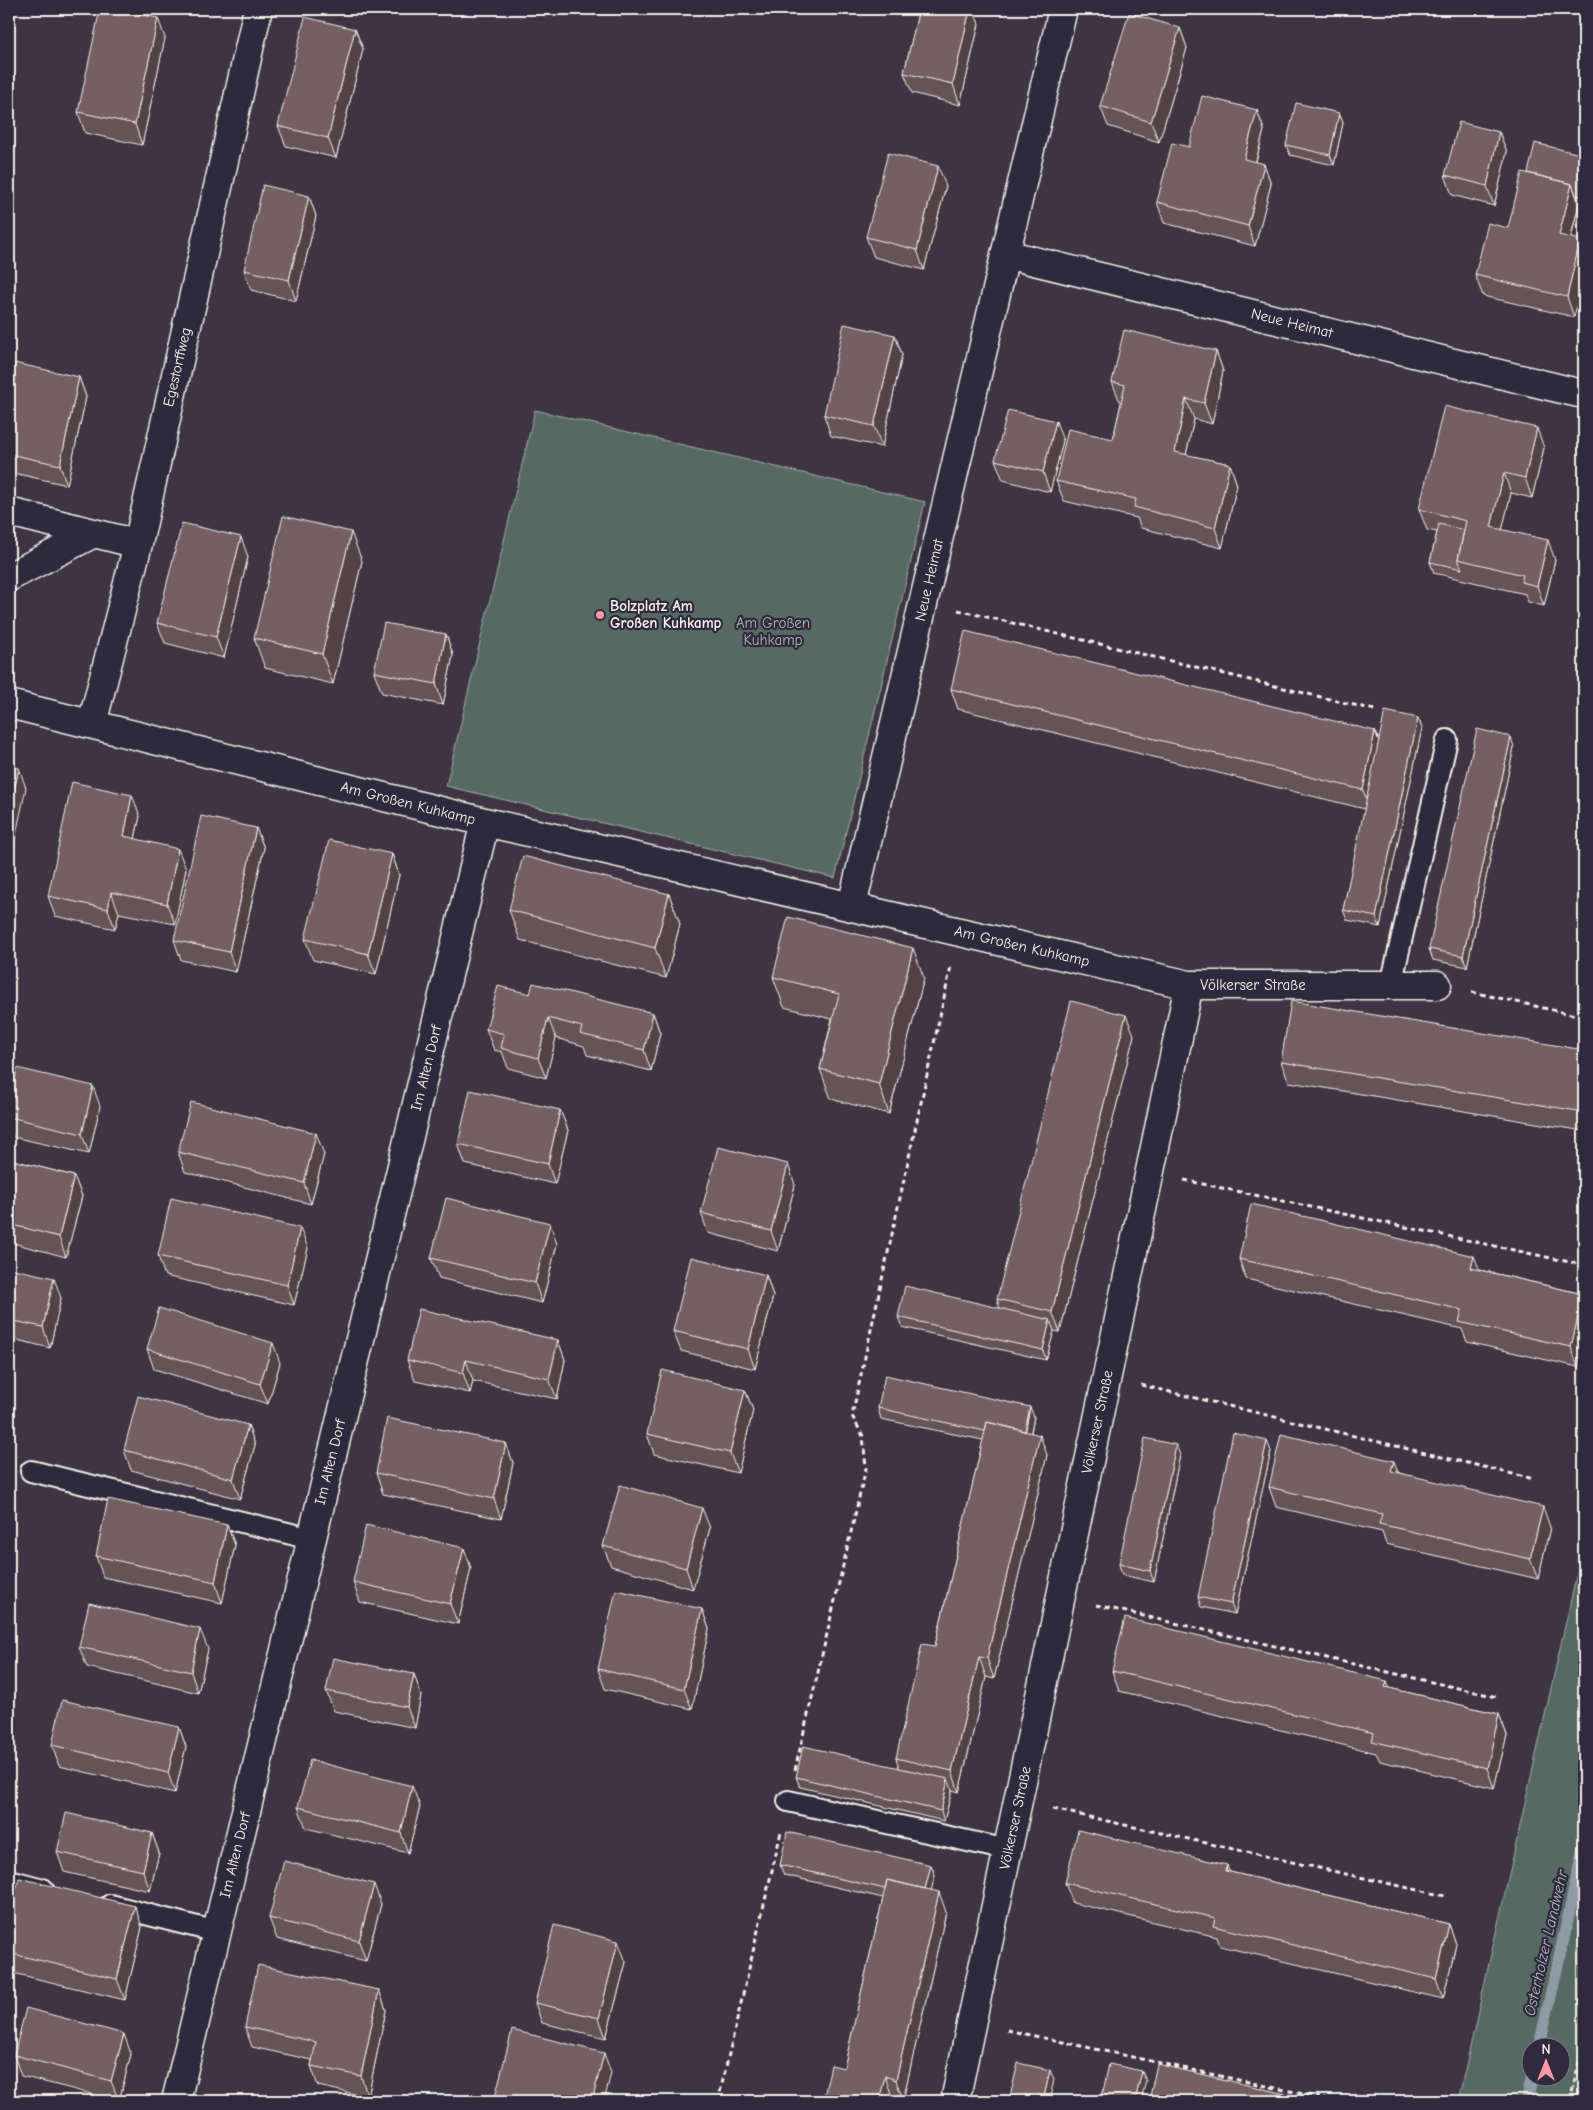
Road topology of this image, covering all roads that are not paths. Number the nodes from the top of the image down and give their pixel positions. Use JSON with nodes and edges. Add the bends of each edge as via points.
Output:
{"nodes":[{"id":1,"x":258,"y":9,"type":"edge"},
{"id":2,"x":1063,"y":9,"type":"edge"},
{"id":3,"x":1005,"y":254,"type":"junction"},
{"id":4,"x":1578,"y":393,"type":"dead end"},
{"id":5,"x":9,"y":512,"type":"edge"},
{"id":6,"x":92,"y":534,"type":"junction"},
{"id":7,"x":138,"y":544,"type":"junction"},
{"id":8,"x":9,"y":577,"type":"edge"},
{"id":9,"x":9,"y":704,"type":"edge"},
{"id":10,"x":92,"y":724,"type":"junction"},
{"id":11,"x":1447,"y":740,"type":"dead end"},
{"id":12,"x":485,"y":822,"type":"junction"},
{"id":13,"x":852,"y":906,"type":"junction"},
{"id":14,"x":1189,"y":985,"type":"junction"},
{"id":15,"x":1391,"y":985,"type":"junction"},
{"id":16,"x":1437,"y":985,"type":"road end"},
{"id":17,"x":31,"y":1471,"type":"dead end"},
{"id":18,"x":312,"y":1539,"type":"junction"},
{"id":19,"x":788,"y":1801,"type":"road end"},
{"id":20,"x":1008,"y":1850,"type":"junction"},
{"id":21,"x":9,"y":1880,"type":"edge"},
{"id":22,"x":66,"y":1894,"type":"edge"},
{"id":23,"x":94,"y":1901,"type":"edge"},
{"id":24,"x":217,"y":1932,"type":"junction"},
{"id":25,"x":176,"y":2101,"type":"edge"},
{"id":26,"x":955,"y":2101,"type":"edge"}],
"edges":[{"from":1,"to":7,"type":"street","name":"Egestorffweg"},
{"from":2,"to":3,"type":"street","name":"Neue Heimat"},
{"from":3,"to":4,"type":"street","name":"Neue Heimat"},
{"from":3,"to":13,"type":"street","name":"Neue Heimat"},
{"from":5,"to":6,"type":"street"},
{"from":6,"to":7,"type":"street"},
{"from":6,"to":8,"type":"street"},
{"from":7,"to":10,"type":"street","name":"Egestorffweg"},
{"from":9,"to":10,"type":"street","name":"Am Großen Kuhkamp"},
{"from":10,"to":12,"type":"street","name":"Am Großen Kuhkamp"},
{"from":11,"to":15,"type":"lane"},
{"from":12,"to":13,"type":"street","name":"Am Großen Kuhkamp"},
{"from":12,"to":18,"type":"street","name":"Im Alten Dorf"},
{"from":13,"to":14,"type":"street","name":"Am Großen Kuhkamp"},
{"from":14,"to":15,"type":"street","name":"Völkerser Straße"},
{"from":14,"to":20,"type":"street","name":"Völkerser Straße"},
{"from":15,"to":16,"type":"street","name":"Völkerser Straße"},
{"from":17,"to":18,"type":"lane"},
{"from":18,"to":24,"type":"street","name":"Im Alten Dorf"},
{"from":19,"to":20,"type":"lane"},
{"from":20,"to":26,"type":"street","name":"Völkerser Straße"},
{"from":21,"to":22,"type":"lane"},
{"from":23,"to":24,"type":"lane"},
{"from":24,"to":25,"type":"street","name":"Im Alten Dorf"}]}
